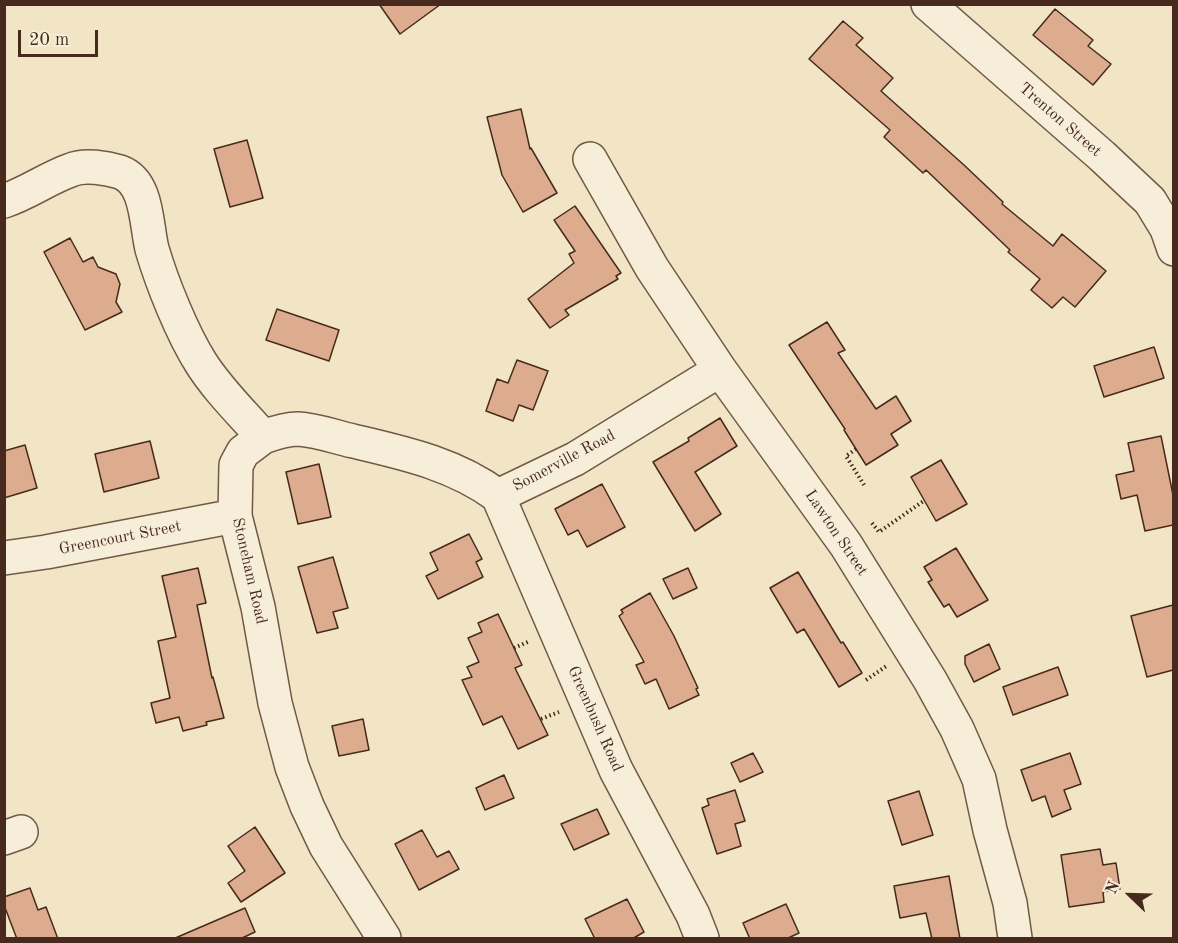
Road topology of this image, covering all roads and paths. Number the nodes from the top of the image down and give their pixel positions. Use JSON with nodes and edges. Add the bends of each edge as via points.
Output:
{"nodes":[{"id":1,"x":928,"y":4,"type":"edge"},
{"id":2,"x":590,"y":159,"type":"dead end"},
{"id":3,"x":4,"y":201,"type":"edge"},
{"id":4,"x":1173,"y":249,"type":"edge"},
{"id":5,"x":720,"y":370,"type":"junction"},
{"id":6,"x":263,"y":437,"type":"junction"},
{"id":7,"x":856,"y":449,"type":"dead end"},
{"id":8,"x":864,"y":485,"type":"dead end"},
{"id":9,"x":498,"y":496,"type":"junction"},
{"id":10,"x":925,"y":500,"type":"dead end"},
{"id":11,"x":235,"y":516,"type":"junction"},
{"id":12,"x":872,"y":523,"type":"dead end"},
{"id":13,"x":4,"y":558,"type":"edge"},
{"id":14,"x":384,"y":939,"type":"edge"},
{"id":15,"x":702,"y":939,"type":"edge"},
{"id":16,"x":1015,"y":939,"type":"edge"}],
"edges":[{"from":1,"to":4,"type":"street","name":"Trenton Street","via":[[1150,201],[1167,228]]},
{"from":2,"to":5,"type":"street","name":"Lawton Street","via":[[652,268]]},
{"from":3,"to":6,"type":"street","via":[[73,168],[123,173],[137,186],[152,249],[182,327],[201,363]]},
{"from":5,"to":9,"type":"street","name":"Somerville Road","via":[[575,459]]},
{"from":5,"to":16,"type":"street","name":"Lawton Street","via":[[846,545],[957,729],[979,779],[1010,903]]},
{"from":6,"to":9,"type":"street","name":"Somerville Road","via":[[297,429],[378,447],[457,471]]},
{"from":6,"to":11,"type":"street","name":"Stoneham Road","via":[[243,452],[236,465]]},
{"from":7,"to":8,"type":"path","via":[[846,456]]},
{"from":9,"to":15,"type":"street","name":"Greenbush Road","via":[[616,770]]},
{"from":10,"to":12,"type":"path","via":[[879,532]]},
{"from":11,"to":13,"type":"street","name":"Greencourt Street"},
{"from":11,"to":14,"type":"street","name":"Stoneham Road","via":[[292,767],[326,846]]}]}
